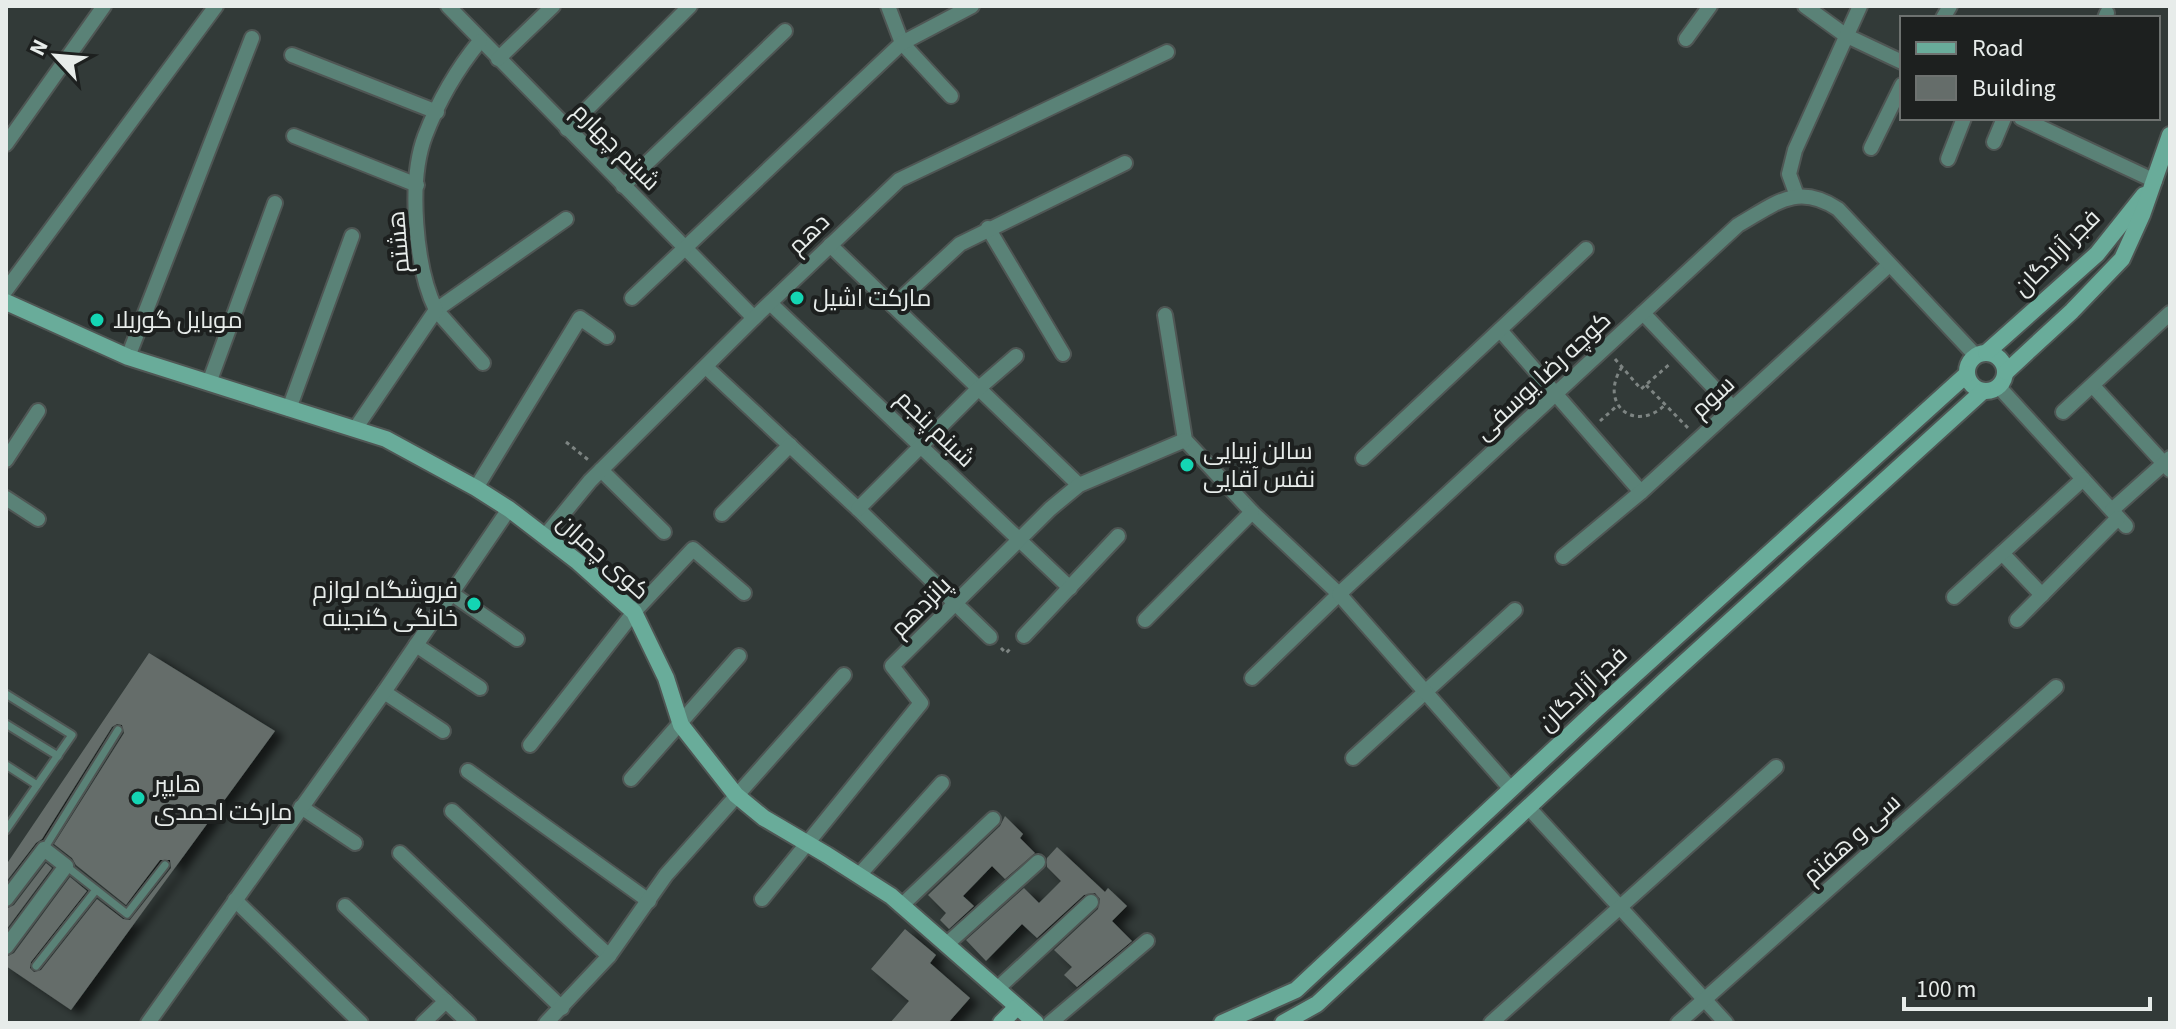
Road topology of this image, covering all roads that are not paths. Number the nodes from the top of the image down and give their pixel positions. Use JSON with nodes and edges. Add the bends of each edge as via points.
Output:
{"nodes":[{"id":1,"x":104,"y":6,"type":"edge"},
{"id":2,"x":216,"y":6,"type":"edge"},
{"id":3,"x":448,"y":6,"type":"edge"},
{"id":4,"x":553,"y":6,"type":"edge"},
{"id":5,"x":690,"y":6,"type":"edge"},
{"id":6,"x":888,"y":6,"type":"edge"},
{"id":7,"x":972,"y":6,"type":"edge"},
{"id":8,"x":1710,"y":6,"type":"edge"},
{"id":9,"x":1805,"y":6,"type":"edge"},
{"id":10,"x":1860,"y":6,"type":"edge"},
{"id":11,"x":785,"y":31,"type":"dead end"},
{"id":12,"x":1845,"y":35,"type":"junction"},
{"id":13,"x":252,"y":38,"type":"dead end"},
{"id":14,"x":1686,"y":39,"type":"dead end"},
{"id":15,"x":480,"y":41,"type":"junction"},
{"id":16,"x":902,"y":43,"type":"junction"},
{"id":17,"x":1167,"y":52,"type":"dead end"},
{"id":18,"x":292,"y":55,"type":"dead end"},
{"id":19,"x":498,"y":59,"type":"junction"},
{"id":20,"x":1900,"y":61,"type":"edge"},
{"id":21,"x":1900,"y":89,"type":"edge"},
{"id":22,"x":951,"y":96,"type":"dead end"},
{"id":23,"x":437,"y":112,"type":"junction"},
{"id":24,"x":1963,"y":120,"type":"edge"},
{"id":25,"x":2003,"y":120,"type":"edge"},
{"id":26,"x":2045,"y":123,"type":"edge"},
{"id":27,"x":567,"y":129,"type":"junction"},
{"id":28,"x":2170,"y":135,"type":"edge"},
{"id":29,"x":294,"y":136,"type":"dead end"},
{"id":30,"x":1994,"y":142,"type":"dead end"},
{"id":31,"x":6,"y":144,"type":"edge"},
{"id":32,"x":1871,"y":148,"type":"dead end"},
{"id":33,"x":1948,"y":159,"type":"dead end"},
{"id":34,"x":1125,"y":163,"type":"dead end"},
{"id":35,"x":2155,"y":181,"type":"junction"},
{"id":36,"x":417,"y":185,"type":"junction"},
{"id":37,"x":623,"y":186,"type":"junction"},
{"id":38,"x":1797,"y":196,"type":"junction"},
{"id":39,"x":275,"y":203,"type":"dead end"},
{"id":40,"x":566,"y":219,"type":"dead end"},
{"id":41,"x":988,"y":228,"type":"junction"},
{"id":42,"x":352,"y":236,"type":"dead end"},
{"id":43,"x":830,"y":245,"type":"junction"},
{"id":44,"x":686,"y":249,"type":"junction"},
{"id":45,"x":1586,"y":249,"type":"dead end"},
{"id":46,"x":1889,"y":265,"type":"junction"},
{"id":47,"x":6,"y":290,"type":"edge"},
{"id":48,"x":632,"y":298,"type":"dead end"},
{"id":49,"x":6,"y":302,"type":"edge"},
{"id":50,"x":770,"y":303,"type":"junction"},
{"id":51,"x":893,"y":306,"type":"junction"},
{"id":52,"x":436,"y":310,"type":"junction"},
{"id":53,"x":1643,"y":313,"type":"junction"},
{"id":54,"x":2170,"y":313,"type":"edge"},
{"id":55,"x":1165,"y":315,"type":"dead end"},
{"id":56,"x":754,"y":318,"type":"junction"},
{"id":57,"x":1500,"y":330,"type":"junction"},
{"id":58,"x":607,"y":337,"type":"dead end"},
{"id":59,"x":1063,"y":354,"type":"dead end"},
{"id":60,"x":1981,"y":354,"type":"junction"},
{"id":61,"x":1016,"y":356,"type":"dead end"},
{"id":62,"x":128,"y":357,"type":"junction"},
{"id":63,"x":483,"y":363,"type":"dead end"},
{"id":64,"x":706,"y":367,"type":"junction"},
{"id":65,"x":1967,"y":374,"type":"junction"},
{"id":66,"x":209,"y":383,"type":"junction"},
{"id":67,"x":1996,"y":383,"type":"junction"},
{"id":68,"x":2093,"y":386,"type":"junction"},
{"id":69,"x":979,"y":388,"type":"junction"},
{"id":70,"x":1554,"y":395,"type":"junction"},
{"id":71,"x":1733,"y":408,"type":"junction"},
{"id":72,"x":289,"y":409,"type":"junction"},
{"id":73,"x":38,"y":411,"type":"dead end"},
{"id":74,"x":2063,"y":412,"type":"dead end"},
{"id":75,"x":355,"y":429,"type":"junction"},
{"id":76,"x":1185,"y":440,"type":"junction"},
{"id":77,"x":790,"y":445,"type":"junction"},
{"id":78,"x":921,"y":447,"type":"junction"},
{"id":79,"x":1363,"y":458,"type":"dead end"},
{"id":80,"x":6,"y":460,"type":"edge"},
{"id":81,"x":2168,"y":464,"type":"edge"},
{"id":82,"x":601,"y":470,"type":"junction"},
{"id":83,"x":2083,"y":479,"type":"junction"},
{"id":84,"x":1079,"y":485,"type":"junction"},
{"id":85,"x":476,"y":488,"type":"junction"},
{"id":86,"x":1641,"y":492,"type":"junction"},
{"id":87,"x":6,"y":498,"type":"edge"},
{"id":88,"x":509,"y":509,"type":"junction"},
{"id":89,"x":858,"y":509,"type":"junction"},
{"id":90,"x":1252,"y":512,"type":"junction"},
{"id":91,"x":722,"y":514,"type":"dead end"},
{"id":92,"x":2119,"y":518,"type":"junction"},
{"id":93,"x":38,"y":519,"type":"dead end"},
{"id":94,"x":664,"y":532,"type":"dead end"},
{"id":95,"x":545,"y":536,"type":"junction"},
{"id":96,"x":1118,"y":536,"type":"dead end"},
{"id":97,"x":1020,"y":540,"type":"junction"},
{"id":98,"x":2002,"y":553,"type":"junction"},
{"id":99,"x":1563,"y":557,"type":"dead end"},
{"id":100,"x":1070,"y":588,"type":"junction"},
{"id":101,"x":451,"y":593,"type":"junction"},
{"id":102,"x":744,"y":593,"type":"dead end"},
{"id":103,"x":1339,"y":594,"type":"junction"},
{"id":104,"x":2042,"y":595,"type":"junction"},
{"id":105,"x":1954,"y":597,"type":"dead end"},
{"id":106,"x":956,"y":604,"type":"junction"},
{"id":107,"x":1515,"y":610,"type":"dead end"},
{"id":108,"x":634,"y":612,"type":"junction"},
{"id":109,"x":1145,"y":620,"type":"dead end"},
{"id":110,"x":2017,"y":620,"type":"dead end"},
{"id":111,"x":1024,"y":636,"type":"road end"},
{"id":112,"x":990,"y":637,"type":"road end"},
{"id":113,"x":517,"y":639,"type":"dead end"},
{"id":114,"x":416,"y":645,"type":"junction"},
{"id":115,"x":739,"y":656,"type":"dead end"},
{"id":116,"x":844,"y":675,"type":"dead end"},
{"id":117,"x":1252,"y":678,"type":"dead end"},
{"id":118,"x":2056,"y":687,"type":"dead end"},
{"id":119,"x":480,"y":688,"type":"dead end"},
{"id":120,"x":384,"y":692,"type":"junction"},
{"id":121,"x":1424,"y":692,"type":"junction"},
{"id":122,"x":6,"y":694,"type":"edge"},
{"id":123,"x":6,"y":724,"type":"edge"},
{"id":124,"x":681,"y":725,"type":"junction"},
{"id":125,"x":118,"y":730,"type":"dead end"},
{"id":126,"x":443,"y":731,"type":"dead end"},
{"id":127,"x":530,"y":745,"type":"dead end"},
{"id":128,"x":58,"y":756,"type":"junction"},
{"id":129,"x":1353,"y":758,"type":"dead end"},
{"id":130,"x":6,"y":765,"type":"edge"},
{"id":131,"x":1776,"y":767,"type":"dead end"},
{"id":132,"x":468,"y":771,"type":"dead end"},
{"id":133,"x":631,"y":779,"type":"dead end"},
{"id":134,"x":942,"y":783,"type":"dead end"},
{"id":135,"x":37,"y":785,"type":"junction"},
{"id":136,"x":1511,"y":789,"type":"junction"},
{"id":137,"x":736,"y":795,"type":"junction"},
{"id":138,"x":301,"y":807,"type":"junction"},
{"id":139,"x":1528,"y":807,"type":"junction"},
{"id":140,"x":452,"y":811,"type":"dead end"},
{"id":141,"x":6,"y":812,"type":"edge"},
{"id":142,"x":15,"y":817,"type":"junction"},
{"id":143,"x":993,"y":819,"type":"dead end"},
{"id":144,"x":6,"y":830,"type":"edge"},
{"id":145,"x":806,"y":842,"type":"junction"},
{"id":146,"x":355,"y":843,"type":"dead end"},
{"id":147,"x":44,"y":849,"type":"junction"},
{"id":148,"x":400,"y":853,"type":"dead end"},
{"id":149,"x":1038,"y":862,"type":"dead end"},
{"id":150,"x":165,"y":865,"type":"dead end"},
{"id":151,"x":66,"y":866,"type":"junction"},
{"id":152,"x":859,"y":875,"type":"junction"},
{"id":153,"x":9,"y":890,"type":"edge"},
{"id":154,"x":96,"y":890,"type":"junction"},
{"id":155,"x":762,"y":899,"type":"dead end"},
{"id":156,"x":235,"y":900,"type":"junction"},
{"id":157,"x":649,"y":901,"type":"junction"},
{"id":158,"x":1091,"y":902,"type":"dead end"},
{"id":159,"x":345,"y":906,"type":"dead end"},
{"id":160,"x":901,"y":906,"type":"junction"},
{"id":161,"x":1620,"y":907,"type":"junction"},
{"id":162,"x":1147,"y":941,"type":"dead end"},
{"id":163,"x":947,"y":944,"type":"junction"},
{"id":164,"x":6,"y":947,"type":"edge"},
{"id":165,"x":609,"y":956,"type":"junction"},
{"id":166,"x":36,"y":966,"type":"dead end"},
{"id":167,"x":997,"y":989,"type":"junction"},
{"id":168,"x":1705,"y":1000,"type":"junction"},
{"id":169,"x":446,"y":1001,"type":"junction"},
{"id":170,"x":1017,"y":1007,"type":"junction"},
{"id":171,"x":562,"y":1008,"type":"junction"},
{"id":172,"x":148,"y":1023,"type":"edge"},
{"id":173,"x":361,"y":1023,"type":"edge"},
{"id":174,"x":423,"y":1023,"type":"edge"},
{"id":175,"x":469,"y":1023,"type":"edge"},
{"id":176,"x":546,"y":1023,"type":"edge"},
{"id":177,"x":1001,"y":1023,"type":"edge"},
{"id":178,"x":1036,"y":1023,"type":"edge"},
{"id":179,"x":1050,"y":1023,"type":"edge"},
{"id":180,"x":1222,"y":1023,"type":"edge"},
{"id":181,"x":1283,"y":1023,"type":"edge"},
{"id":182,"x":1491,"y":1023,"type":"edge"},
{"id":183,"x":1678,"y":1023,"type":"edge"},
{"id":184,"x":1726,"y":1023,"type":"edge"}],
"edges":[{"from":1,"to":31,"type":"street"},
{"from":2,"to":47,"type":"street"},
{"from":3,"to":15,"type":"street","name":"شبنم چهارم"},
{"from":4,"to":19,"type":"street"},
{"from":5,"to":27,"type":"street"},
{"from":6,"to":16,"type":"street"},
{"from":7,"to":16,"type":"street"},
{"from":8,"to":14,"type":"street"},
{"from":9,"to":12,"type":"street"},
{"from":10,"to":12,"type":"street"},
{"from":11,"to":37,"type":"street"},
{"from":12,"to":20,"type":"street"},
{"from":12,"to":38,"type":"street","via":[[1795,150],[1789,174]]},
{"from":13,"to":62,"type":"street"},
{"from":15,"to":19,"type":"street","name":"شبنم چهارم"},
{"from":15,"to":23,"type":"street","name":"هشتم","via":[[460,65]]},
{"from":16,"to":22,"type":"street"},
{"from":16,"to":44,"type":"street"},
{"from":17,"to":43,"type":"street","name":"دهم","via":[[899,180]]},
{"from":18,"to":23,"type":"street"},
{"from":19,"to":27,"type":"street","name":"شبنم چهارم"},
{"from":21,"to":32,"type":"street"},
{"from":23,"to":36,"type":"street","name":"هشتم","via":[[424,138]]},
{"from":24,"to":33,"type":"street"},
{"from":25,"to":30,"type":"street"},
{"from":26,"to":35,"type":"street"},
{"from":27,"to":37,"type":"street","name":"شبنم چهارم"},
{"from":28,"to":35,"type":"street","name":"فجر آزادگان"},
{"from":29,"to":36,"type":"street"},
{"from":34,"to":41,"type":"street"},
{"from":35,"to":60,"type":"street","name":"فجر آزادگان","via":[[2097,254]]},
{"from":35,"to":67,"type":"street","name":"فجر آزادگان","via":[[2122,259]]},
{"from":36,"to":52,"type":"street","name":"هشتم","via":[[417,251]]},
{"from":37,"to":44,"type":"street","name":"شبنم چهارم"},
{"from":38,"to":46,"type":"street","via":[[1821,198],[1838,209]]},
{"from":38,"to":53,"type":"street","name":"کوچه رضا یوسفی","via":[[1738,225]]},
{"from":39,"to":66,"type":"street"},
{"from":40,"to":52,"type":"street"},
{"from":41,"to":51,"type":"street","via":[[960,244]]},
{"from":41,"to":59,"type":"street"},
{"from":42,"to":72,"type":"street"},
{"from":43,"to":50,"type":"street","name":"دهم"},
{"from":43,"to":51,"type":"street"},
{"from":44,"to":48,"type":"street"},
{"from":44,"to":56,"type":"street","name":"شبنم چهارم"},
{"from":45,"to":57,"type":"street"},
{"from":46,"to":60,"type":"street"},
{"from":46,"to":71,"type":"street","name":"سوم"},
{"from":49,"to":62,"type":"street","name":"کوی چمران"},
{"from":50,"to":56,"type":"street","name":"دهم"},
{"from":50,"to":78,"type":"street","name":"شبنم پنجم"},
{"from":51,"to":69,"type":"street"},
{"from":52,"to":63,"type":"street"},
{"from":52,"to":75,"type":"street"},
{"from":53,"to":70,"type":"street","name":"کوچه رضا یوسفی"},
{"from":53,"to":71,"type":"street"},
{"from":54,"to":68,"type":"street"},
{"from":55,"to":76,"type":"street"},
{"from":56,"to":64,"type":"street","name":"دهم"},
{"from":57,"to":70,"type":"street"},
{"from":57,"to":79,"type":"street"},
{"from":58,"to":85,"type":"street","via":[[580,318]]},
{"from":60,"to":65,"type":"street"},
{"from":60,"to":67,"type":"street","via":[[2000,358]]},
{"from":61,"to":69,"type":"street"},
{"from":62,"to":66,"type":"street","name":"کوی چمران"},
{"from":64,"to":77,"type":"street"},
{"from":64,"to":82,"type":"street","name":"دهم"},
{"from":65,"to":67,"type":"street","via":[[1975,388]]},
{"from":65,"to":136,"type":"street","name":"فجر آزادگان"},
{"from":66,"to":72,"type":"street","name":"کوی چمران"},
{"from":67,"to":83,"type":"street"},
{"from":67,"to":139,"type":"street","name":"فجر آزادگان"},
{"from":68,"to":74,"type":"street"},
{"from":68,"to":81,"type":"street"},
{"from":69,"to":78,"type":"street"},
{"from":69,"to":84,"type":"street"},
{"from":70,"to":86,"type":"street"},
{"from":70,"to":103,"type":"street","name":"کوچه رضا یوسفی"},
{"from":71,"to":86,"type":"street","name":"سوم"},
{"from":72,"to":75,"type":"street","name":"کوی چمران"},
{"from":73,"to":80,"type":"street"},
{"from":75,"to":85,"type":"street","name":"کوی چمران","via":[[386,439]]},
{"from":76,"to":84,"type":"street","name":"پانزدهم"},
{"from":76,"to":90,"type":"street"},
{"from":77,"to":89,"type":"street"},
{"from":77,"to":91,"type":"street"},
{"from":78,"to":89,"type":"street"},
{"from":78,"to":97,"type":"street","name":"شبنم پنجم"},
{"from":81,"to":92,"type":"street"},
{"from":82,"to":94,"type":"street"},
{"from":82,"to":95,"type":"street","name":"دهم"},
{"from":83,"to":92,"type":"street"},
{"from":83,"to":98,"type":"street"},
{"from":84,"to":97,"type":"street","name":"پانزدهم"},
{"from":85,"to":88,"type":"street","name":"کوی چمران"},
{"from":86,"to":99,"type":"street","name":"سوم"},
{"from":87,"to":93,"type":"street"},
{"from":88,"to":95,"type":"street","name":"کوی چمران"},
{"from":88,"to":101,"type":"street"},
{"from":89,"to":106,"type":"street"},
{"from":90,"to":103,"type":"street"},
{"from":90,"to":109,"type":"street"},
{"from":92,"to":104,"type":"street"},
{"from":95,"to":108,"type":"street","name":"کوی چمران"},
{"from":96,"to":100,"type":"street"},
{"from":97,"to":100,"type":"street","name":"شبنم پنجم"},
{"from":97,"to":106,"type":"street","name":"پانزدهم"},
{"from":98,"to":104,"type":"street"},
{"from":98,"to":105,"type":"street"},
{"from":100,"to":111,"type":"street"},
{"from":101,"to":113,"type":"street"},
{"from":101,"to":114,"type":"street"},
{"from":102,"to":108,"type":"street","via":[[693,549]]},
{"from":103,"to":117,"type":"street","name":"کوچه رضا یوسفی"},
{"from":103,"to":121,"type":"street"},
{"from":104,"to":110,"type":"street"},
{"from":106,"to":112,"type":"street"},
{"from":106,"to":145,"type":"street","name":"پانزدهم","via":[[892,666],[921,703]]},
{"from":107,"to":121,"type":"street"},
{"from":108,"to":124,"type":"street","name":"کوی چمران","via":[[666,678]]},
{"from":108,"to":127,"type":"street"},
{"from":114,"to":119,"type":"street"},
{"from":114,"to":120,"type":"street"},
{"from":115,"to":124,"type":"street"},
{"from":116,"to":137,"type":"street"},
{"from":118,"to":168,"type":"street","name":"سی و هفتم"},
{"from":120,"to":126,"type":"street"},
{"from":120,"to":138,"type":"street"},
{"from":121,"to":129,"type":"street"},
{"from":121,"to":136,"type":"street"},
{"from":122,"to":128,"type":"lane","via":[[72,735]]},
{"from":123,"to":128,"type":"lane"},
{"from":124,"to":133,"type":"street"},
{"from":124,"to":137,"type":"street","name":"کوی چمران"},
{"from":125,"to":147,"type":"lane"},
{"from":128,"to":135,"type":"lane"},
{"from":130,"to":135,"type":"lane"},
{"from":131,"to":161,"type":"street"},
{"from":132,"to":157,"type":"street"},
{"from":134,"to":152,"type":"street"},
{"from":135,"to":142,"type":"lane"},
{"from":136,"to":139,"type":"street"},
{"from":136,"to":180,"type":"street","name":"فجر آزادگان","via":[[1296,990]]},
{"from":137,"to":145,"type":"street","name":"کوی چمران"},
{"from":137,"to":157,"type":"street"},
{"from":138,"to":146,"type":"street"},
{"from":138,"to":156,"type":"street"},
{"from":139,"to":161,"type":"street"},
{"from":139,"to":181,"type":"street","name":"فجر آزادگان","via":[[1317,1004]]},
{"from":140,"to":165,"type":"street"},
{"from":141,"to":142,"type":"lane"},
{"from":142,"to":144,"type":"lane"},
{"from":143,"to":160,"type":"street"},
{"from":145,"to":152,"type":"street","name":"کوی چمران"},
{"from":145,"to":155,"type":"street","name":"پانزدهم"},
{"from":147,"to":151,"type":"street"},
{"from":147,"to":153,"type":"street"},
{"from":148,"to":171,"type":"street"},
{"from":149,"to":163,"type":"street"},
{"from":150,"to":154,"type":"lane","via":[[127,914]]},
{"from":151,"to":154,"type":"lane"},
{"from":151,"to":164,"type":"street"},
{"from":152,"to":160,"type":"street","name":"کوی چمران"},
{"from":154,"to":166,"type":"lane"},
{"from":156,"to":172,"type":"street"},
{"from":156,"to":173,"type":"street"},
{"from":157,"to":165,"type":"street"},
{"from":158,"to":167,"type":"street"},
{"from":159,"to":169,"type":"street"},
{"from":160,"to":163,"type":"street","name":"کوی چمران"},
{"from":161,"to":168,"type":"street"},
{"from":161,"to":182,"type":"street"},
{"from":162,"to":179,"type":"street"},
{"from":163,"to":167,"type":"street","name":"کوی چمران"},
{"from":165,"to":171,"type":"street"},
{"from":167,"to":170,"type":"street","name":"کوی چمران"},
{"from":168,"to":183,"type":"street","name":"سی و هفتم"},
{"from":168,"to":184,"type":"street"},
{"from":169,"to":174,"type":"street"},
{"from":169,"to":175,"type":"street"},
{"from":170,"to":177,"type":"street"},
{"from":170,"to":178,"type":"street","name":"کوی چمران"},
{"from":171,"to":176,"type":"street"}]}
